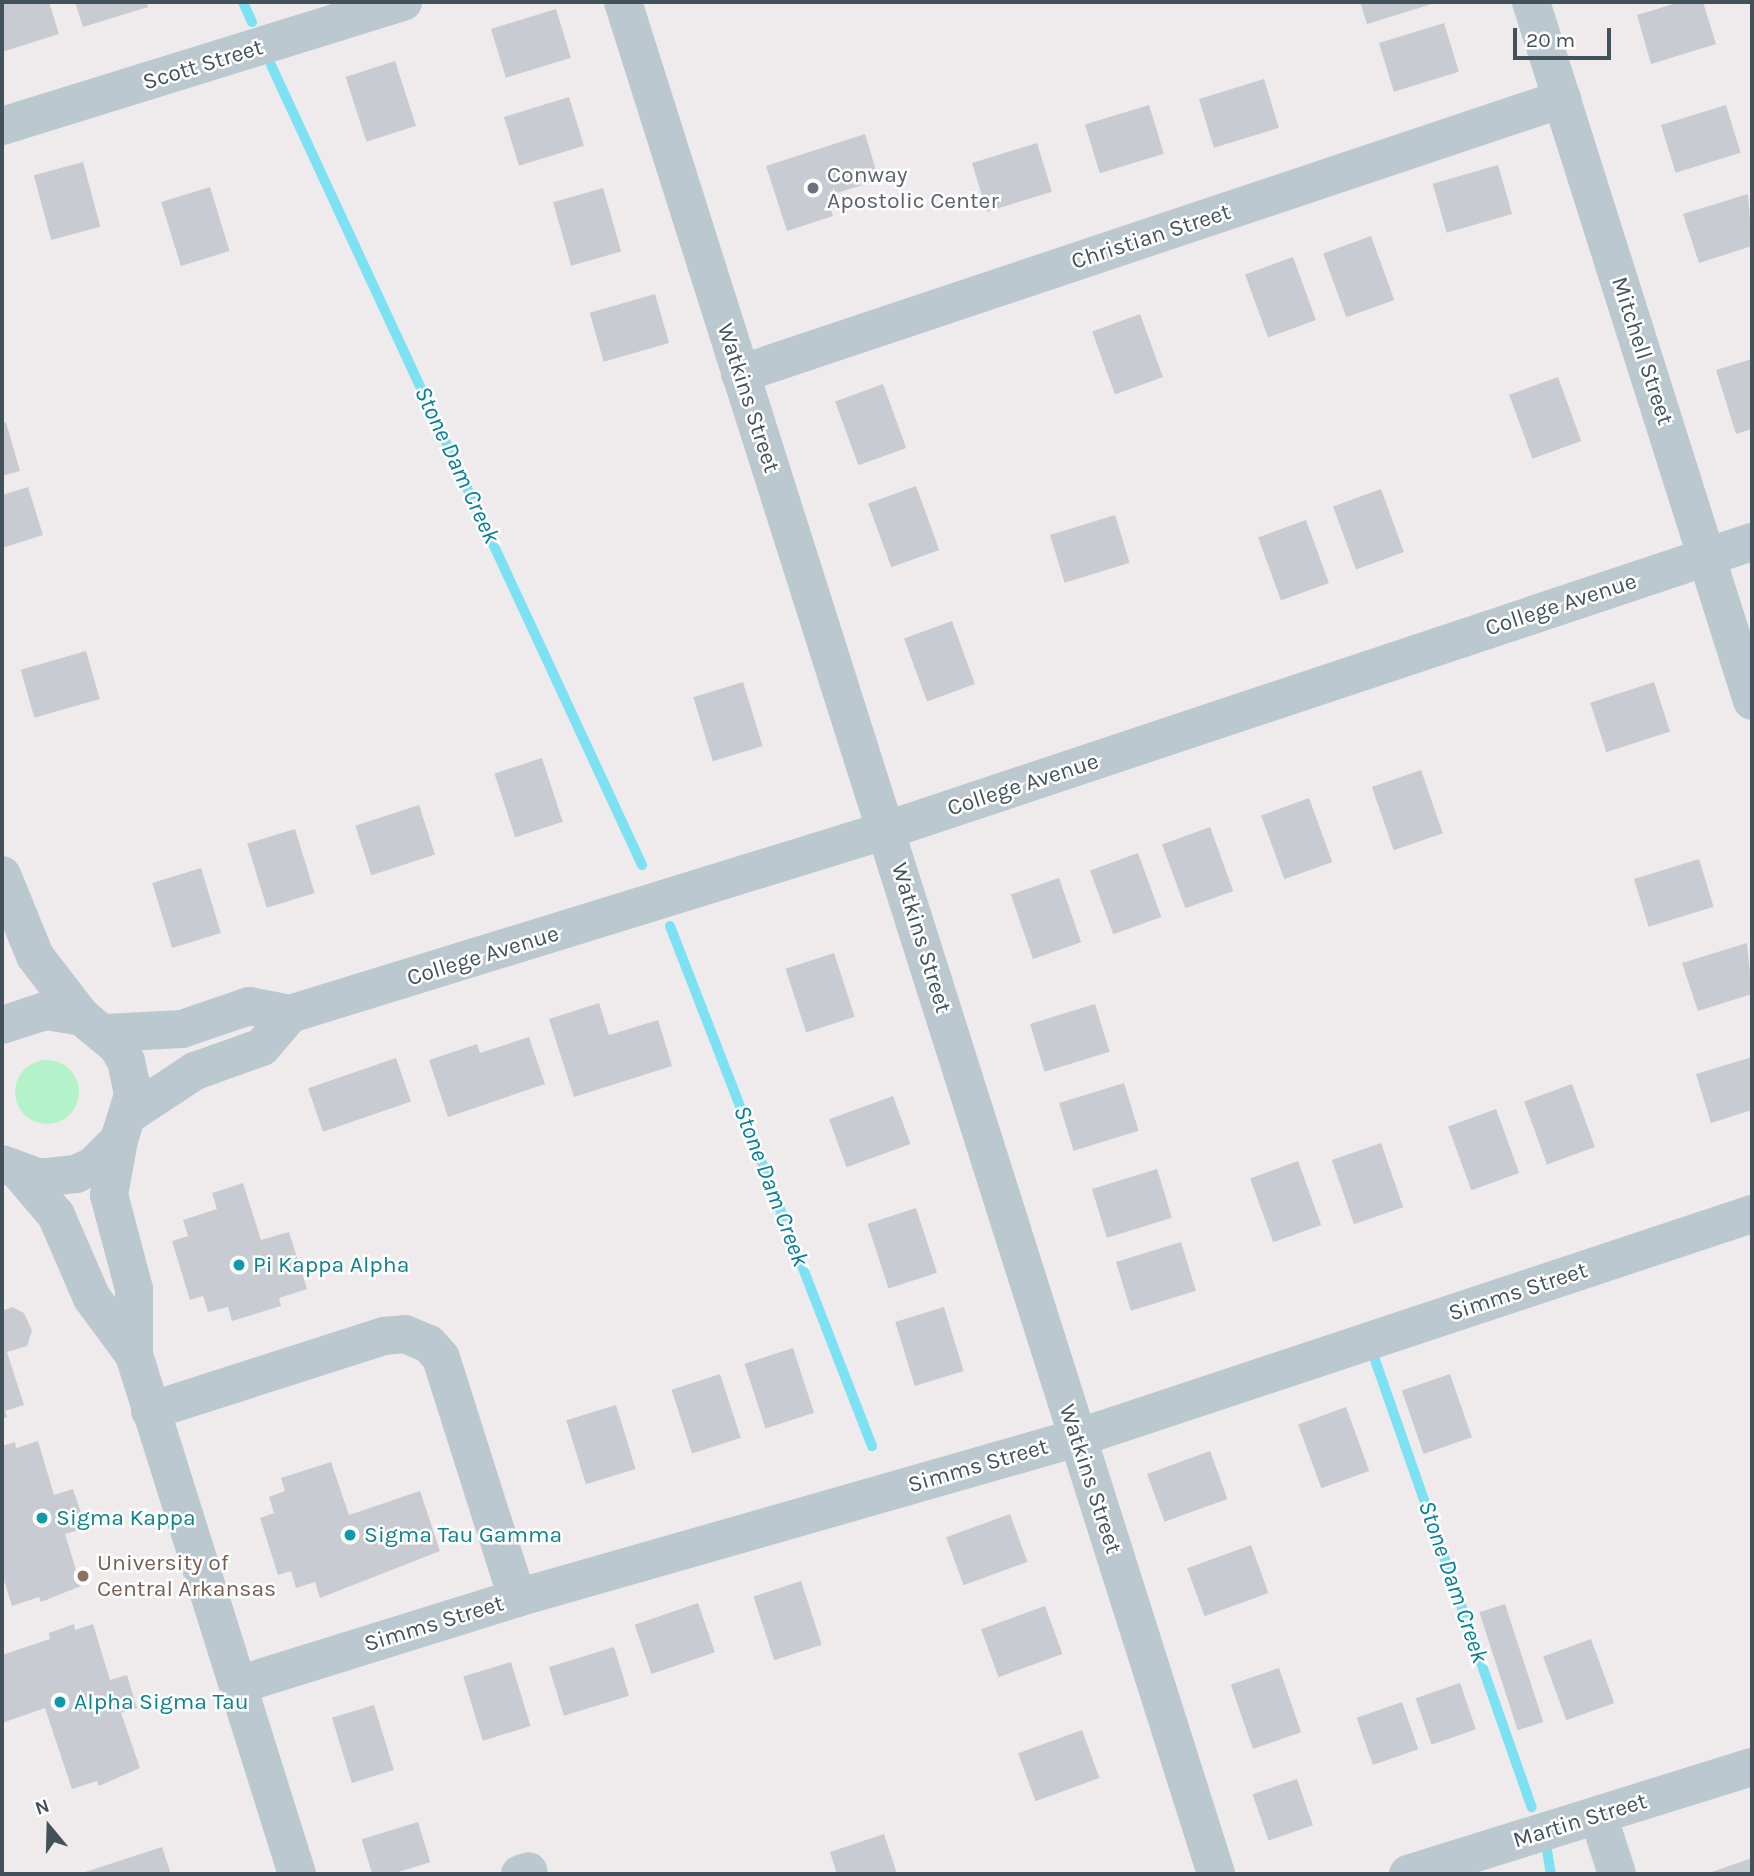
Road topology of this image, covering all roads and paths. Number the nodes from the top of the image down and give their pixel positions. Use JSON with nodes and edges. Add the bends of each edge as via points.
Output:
{"nodes":[{"id":1,"x":403,"y":2,"type":"edge"},
{"id":2,"x":623,"y":2,"type":"edge"},
{"id":3,"x":1531,"y":2,"type":"edge"},
{"id":4,"x":1562,"y":99,"type":"junction"},
{"id":5,"x":2,"y":126,"type":"edge"},
{"id":6,"x":740,"y":374,"type":"junction"},
{"id":7,"x":1752,"y":542,"type":"edge"},
{"id":8,"x":1707,"y":557,"type":"junction"},
{"id":9,"x":1752,"y":701,"type":"edge"},
{"id":10,"x":887,"y":831,"type":"junction"},
{"id":11,"x":2,"y":875,"type":"edge"},
{"id":12,"x":290,"y":1014,"type":"junction"},
{"id":13,"x":2,"y":1025,"type":"edge"},
{"id":14,"x":94,"y":1025,"type":"junction"},
{"id":15,"x":125,"y":1126,"type":"junction"},
{"id":16,"x":12,"y":1169,"type":"edge"},
{"id":17,"x":1752,"y":1214,"type":"edge"},
{"id":18,"x":134,"y":1355,"type":"junction"},
{"id":19,"x":150,"y":1411,"type":"junction"},
{"id":20,"x":1077,"y":1438,"type":"junction"},
{"id":21,"x":517,"y":1598,"type":"junction"},
{"id":22,"x":238,"y":1685,"type":"junction"},
{"id":23,"x":1752,"y":1767,"type":"edge"},
{"id":24,"x":1598,"y":1815,"type":"junction"},
{"id":25,"x":1468,"y":1865,"type":"edge"},
{"id":26,"x":297,"y":1874,"type":"edge"},
{"id":27,"x":1216,"y":1874,"type":"edge"},
{"id":28,"x":1408,"y":1874,"type":"edge"},
{"id":29,"x":1617,"y":1874,"type":"edge"}],
"edges":[{"from":1,"to":5,"type":"street","name":"Scott Street"},
{"from":2,"to":6,"type":"street","name":"Watkins Street"},
{"from":3,"to":4,"type":"street","name":"Mitchell Street"},
{"from":4,"to":6,"type":"street","name":"Christian Street"},
{"from":4,"to":8,"type":"street","name":"Mitchell Street"},
{"from":6,"to":10,"type":"street","name":"Watkins Street"},
{"from":7,"to":8,"type":"street","name":"College Avenue"},
{"from":8,"to":9,"type":"street","name":"Mitchell Street"},
{"from":8,"to":10,"type":"street","name":"College Avenue"},
{"from":10,"to":12,"type":"street","name":"College Avenue"},
{"from":10,"to":20,"type":"street","name":"Watkins Street"},
{"from":11,"to":14,"type":"street","via":[[35,956]]},
{"from":12,"to":14,"type":"street","name":"College Avenue","via":[[249,1006],[182,1029]]},
{"from":12,"to":15,"type":"street","via":[[262,1047],[195,1071]]},
{"from":13,"to":14,"type":"street","name":"College Avenue","via":[[45,1011]]},
{"from":14,"to":15,"type":"street","via":[[126,1061],[132,1087]]},
{"from":15,"to":16,"type":"street","via":[[93,1166],[76,1174],[40,1178]]},
{"from":15,"to":18,"type":"street","via":[[109,1195],[134,1289]]},
{"from":16,"to":18,"type":"street","via":[[56,1215],[92,1298]]},
{"from":17,"to":20,"type":"street","name":"Simms Street"},
{"from":18,"to":19,"type":"street"},
{"from":19,"to":21,"type":"street","via":[[384,1336],[405,1334],[429,1344],[441,1358]]},
{"from":19,"to":22,"type":"street"},
{"from":20,"to":21,"type":"street","name":"Simms Street"},
{"from":20,"to":27,"type":"street","name":"Watkins Street"},
{"from":21,"to":22,"type":"street","name":"Simms Street"},
{"from":22,"to":26,"type":"street"},
{"from":23,"to":24,"type":"street","name":"Martin Street"},
{"from":24,"to":25,"type":"street","name":"Martin Street"},
{"from":24,"to":29,"type":"street"},
{"from":25,"to":28,"type":"street","name":"Martin Street"}]}
